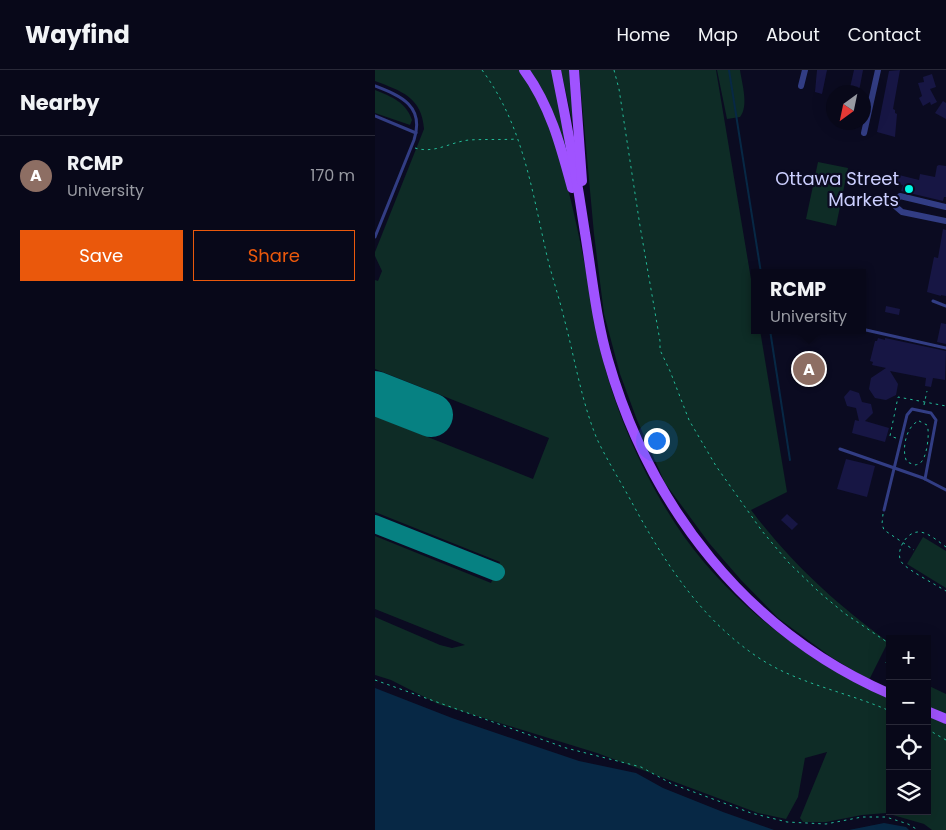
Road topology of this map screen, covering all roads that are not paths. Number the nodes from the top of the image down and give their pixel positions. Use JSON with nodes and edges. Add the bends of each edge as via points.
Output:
{"nodes":[{"id":1,"x":524,"y":70,"type":"edge"},
{"id":2,"x":556,"y":70,"type":"edge"},
{"id":3,"x":574,"y":70,"type":"edge"},
{"id":4,"x":805,"y":70,"type":"edge"},
{"id":5,"x":878,"y":70,"type":"edge"},
{"id":6,"x":375,"y":86,"type":"edge"},
{"id":7,"x":801,"y":86,"type":"dead end"},
{"id":8,"x":375,"y":116,"type":"edge"},
{"id":9,"x":416,"y":133,"type":"junction"},
{"id":10,"x":864,"y":133,"type":"dead end"},
{"id":11,"x":946,"y":207,"type":"edge"},
{"id":12,"x":946,"y":221,"type":"edge"},
{"id":13,"x":585,"y":230,"type":"junction"},
{"id":14,"x":375,"y":236,"type":"edge"},
{"id":15,"x":933,"y":301,"type":"dead end"},
{"id":16,"x":946,"y":306,"type":"edge"},
{"id":17,"x":866,"y":330,"type":"dead end"},
{"id":18,"x":946,"y":348,"type":"edge"},
{"id":19,"x":840,"y":449,"type":"dead end"},
{"id":20,"x":895,"y":467,"type":"junction"},
{"id":21,"x":925,"y":480,"type":"junction"},
{"id":22,"x":946,"y":490,"type":"edge"},
{"id":23,"x":884,"y":510,"type":"road end"},
{"id":24,"x":886,"y":692,"type":"edge"},
{"id":25,"x":931,"y":713,"type":"edge"},
{"id":26,"x":946,"y":719,"type":"edge"}],
"edges":[{"from":1,"to":13,"type":"main road","via":[[558,139]]},
{"from":2,"to":13,"type":"main road"},
{"from":3,"to":13,"type":"main road"},
{"from":4,"to":7,"type":"street"},
{"from":5,"to":10,"type":"street"},
{"from":6,"to":9,"type":"lane","via":[[397,94],[409,104],[416,118]]},
{"from":8,"to":9,"type":"lane"},
{"from":9,"to":14,"type":"lane"},
{"from":11,"to":12,"type":"street","via":[[900,196],[895,206],[902,212]]},
{"from":13,"to":24,"type":"main road","via":[[603,338],[616,386],[638,444],[672,506],[717,567],[767,617],[832,664]]},
{"from":15,"to":16,"type":"lane"},
{"from":17,"to":18,"type":"lane"},
{"from":19,"to":20,"type":"lane"},
{"from":20,"to":21,"type":"lane"},
{"from":20,"to":21,"type":"lane","via":[[908,412],[933,414],[936,420]]},
{"from":20,"to":23,"type":"lane"},
{"from":21,"to":22,"type":"lane"},
{"from":25,"to":26,"type":"main road"}]}
